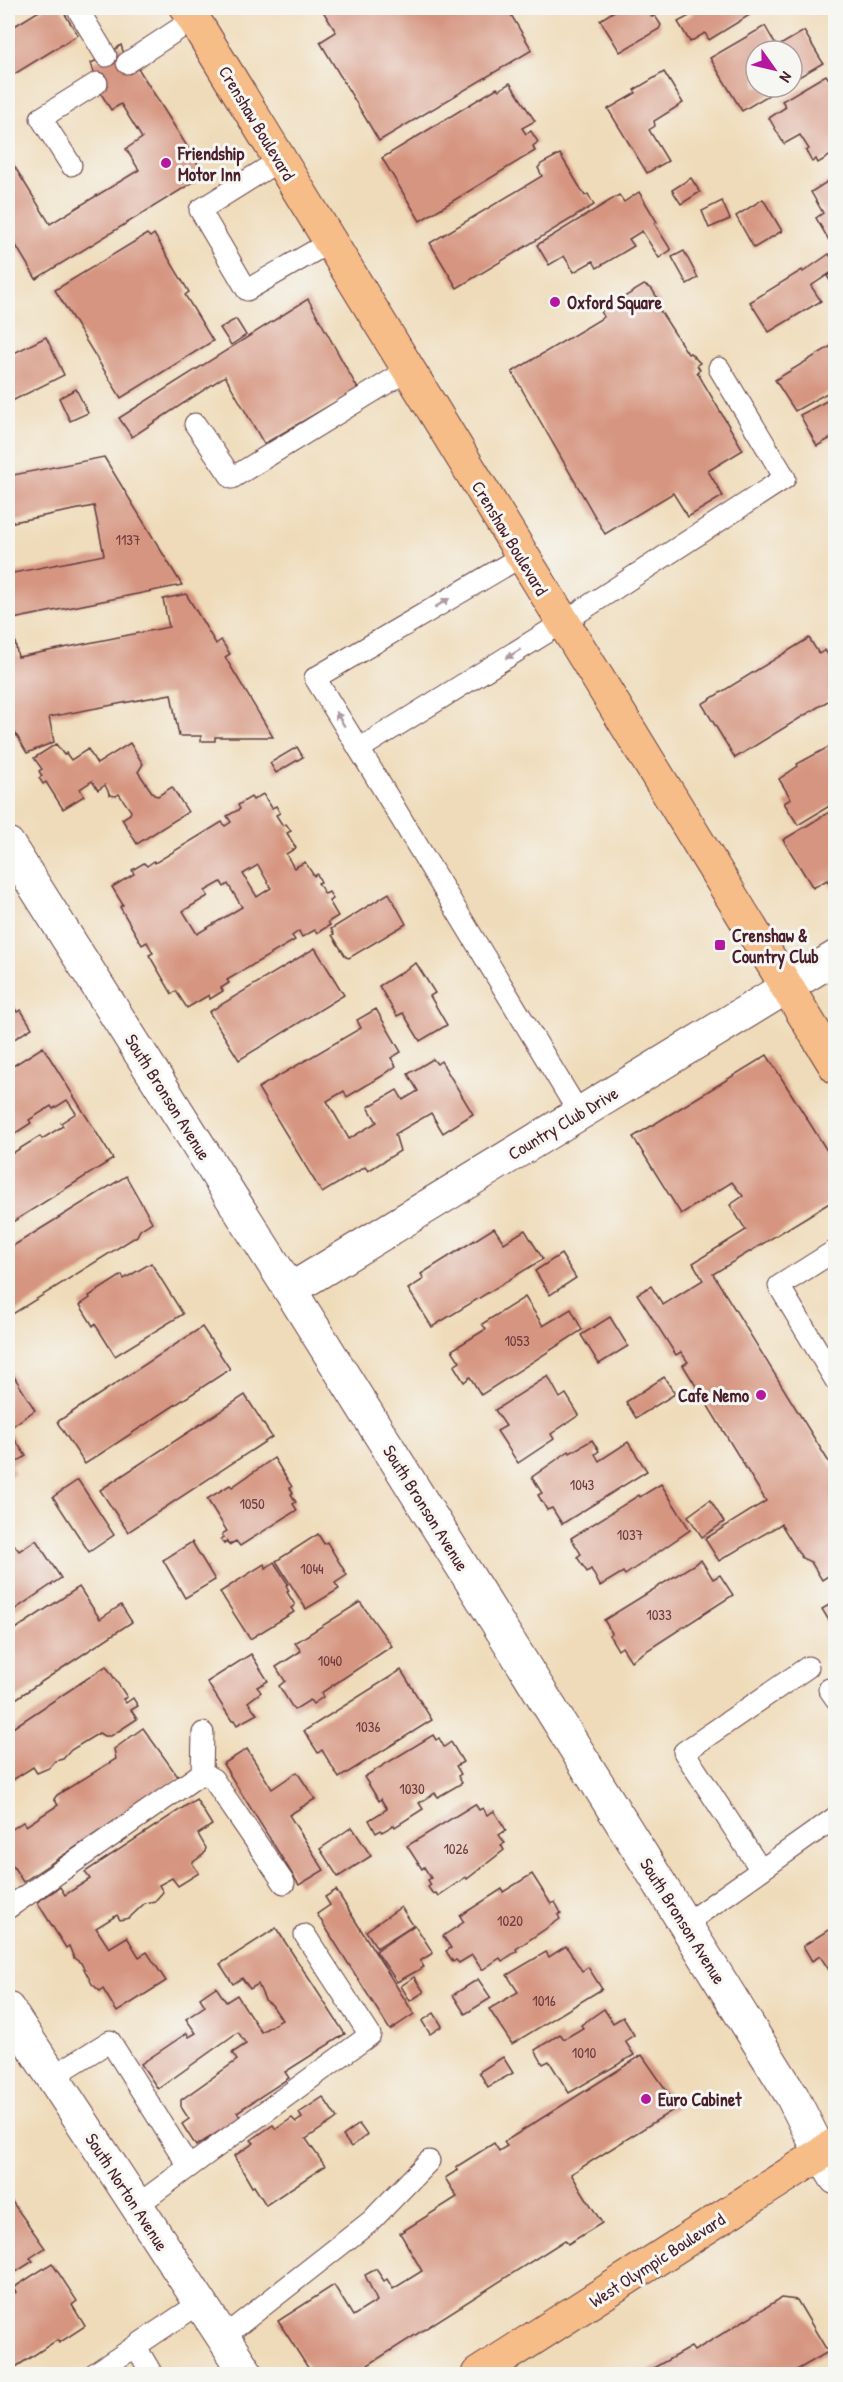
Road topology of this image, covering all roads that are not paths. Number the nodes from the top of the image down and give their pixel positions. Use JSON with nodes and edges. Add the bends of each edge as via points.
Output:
{"nodes":[{"id":1,"x":77,"y":8,"type":"edge"},
{"id":2,"x":190,"y":13,"type":"edge"},
{"id":3,"x":106,"y":56,"type":"dead end"},
{"id":4,"x":127,"y":63,"type":"dead end"},
{"id":5,"x":97,"y":83,"type":"dead end"},
{"id":6,"x":280,"y":160,"type":"junction"},
{"id":7,"x":70,"y":165,"type":"dead end"},
{"id":8,"x":330,"y":242,"type":"junction"},
{"id":9,"x":719,"y":368,"type":"dead end"},
{"id":10,"x":408,"y":370,"type":"junction"},
{"id":11,"x":195,"y":424,"type":"dead end"},
{"id":12,"x":522,"y":556,"type":"junction"},
{"id":13,"x":562,"y":623,"type":"junction"},
{"id":14,"x":358,"y":749,"type":"junction"},
{"id":15,"x":8,"y":844,"type":"edge"},
{"id":16,"x":836,"y":957,"type":"edge"},
{"id":17,"x":786,"y":988,"type":"junction"},
{"id":18,"x":836,"y":1067,"type":"edge"},
{"id":19,"x":579,"y":1113,"type":"junction"},
{"id":20,"x":836,"y":1250,"type":"edge"},
{"id":21,"x":290,"y":1290,"type":"junction"},
{"id":22,"x":836,"y":1381,"type":"edge"},
{"id":23,"x":808,"y":1667,"type":"dead end"},
{"id":24,"x":203,"y":1733,"type":"dead end"},
{"id":25,"x":202,"y":1773,"type":"junction"},
{"id":26,"x":836,"y":1817,"type":"edge"},
{"id":27,"x":761,"y":1870,"type":"junction"},
{"id":28,"x":284,"y":1883,"type":"dead end"},
{"id":29,"x":8,"y":1908,"type":"edge"},
{"id":30,"x":685,"y":1924,"type":"junction"},
{"id":31,"x":305,"y":1935,"type":"dead end"},
{"id":32,"x":8,"y":2009,"type":"edge"},
{"id":33,"x":52,"y":2077,"type":"junction"},
{"id":34,"x":831,"y":2159,"type":"edge"},
{"id":35,"x":429,"y":2161,"type":"dead end"},
{"id":36,"x":189,"y":2167,"type":"junction"},
{"id":37,"x":136,"y":2206,"type":"junction"},
{"id":38,"x":200,"y":2303,"type":"junction"},
{"id":39,"x":222,"y":2338,"type":"junction"},
{"id":40,"x":136,"y":2348,"type":"junction"},
{"id":41,"x":94,"y":2374,"type":"edge"},
{"id":42,"x":152,"y":2374,"type":"edge"},
{"id":43,"x":247,"y":2374,"type":"edge"},
{"id":44,"x":477,"y":2374,"type":"edge"}],
"edges":[{"from":1,"to":3,"type":"lane"},
{"from":2,"to":4,"type":"lane"},
{"from":2,"to":6,"type":"main road","name":"Crenshaw Boulevard"},
{"from":5,"to":7,"type":"lane","via":[[41,118]]},
{"from":6,"to":8,"type":"main road","name":"Crenshaw Boulevard"},
{"from":6,"to":8,"type":"lane","via":[[200,210],[247,290]]},
{"from":8,"to":10,"type":"main road","name":"Crenshaw Boulevard"},
{"from":9,"to":13,"type":"lane","via":[[785,478]]},
{"from":10,"to":11,"type":"lane","via":[[232,478]]},
{"from":10,"to":12,"type":"main road","name":"Crenshaw Boulevard"},
{"from":12,"to":13,"type":"main road","name":"Crenshaw Boulevard"},
{"from":14,"to":12,"type":"lane","one_way":true,"via":[[315,678]]},
{"from":13,"to":14,"type":"lane","one_way":true},
{"from":13,"to":17,"type":"main road","name":"Crenshaw Boulevard"},
{"from":14,"to":19,"type":"lane"},
{"from":15,"to":21,"type":"street","name":"South Bronson Avenue"},
{"from":16,"to":17,"type":"street","name":"Country Club Drive"},
{"from":17,"to":18,"type":"main road","name":"Crenshaw Boulevard"},
{"from":17,"to":19,"type":"street","name":"Country Club Drive"},
{"from":19,"to":21,"type":"street","name":"Country Club Drive"},
{"from":20,"to":22,"type":"lane","via":[[778,1286]]},
{"from":21,"to":30,"type":"street","name":"South Bronson Avenue"},
{"from":23,"to":27,"type":"lane","via":[[684,1752]]},
{"from":24,"to":25,"type":"lane"},
{"from":25,"to":28,"type":"lane","via":[[213,1779]]},
{"from":25,"to":29,"type":"lane"},
{"from":26,"to":27,"type":"lane"},
{"from":27,"to":30,"type":"lane"},
{"from":30,"to":34,"type":"street","name":"South Bronson Avenue"},
{"from":31,"to":36,"type":"lane","via":[[370,2035]]},
{"from":32,"to":33,"type":"street","name":"South Norton Avenue"},
{"from":33,"to":36,"type":"lane","via":[[110,2041]]},
{"from":33,"to":37,"type":"street","name":"South Norton Avenue"},
{"from":34,"to":44,"type":"main road","name":"West Olympic Boulevard"},
{"from":35,"to":39,"type":"lane","via":[[371,2221]]},
{"from":36,"to":37,"type":"lane"},
{"from":37,"to":38,"type":"street","name":"South Norton Avenue"},
{"from":38,"to":39,"type":"street","name":"South Norton Avenue"},
{"from":38,"to":40,"type":"lane"},
{"from":39,"to":43,"type":"street","name":"South Norton Avenue"},
{"from":40,"to":41,"type":"lane"},
{"from":40,"to":42,"type":"lane"}]}
